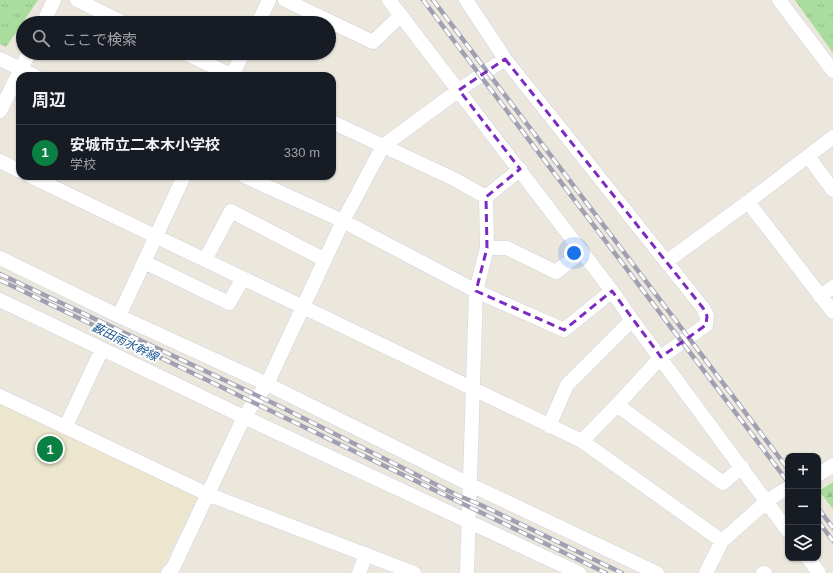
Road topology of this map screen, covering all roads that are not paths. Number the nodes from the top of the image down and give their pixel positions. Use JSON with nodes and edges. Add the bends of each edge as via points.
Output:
{"nodes":[{"id":1,"x":54,"y":0,"type":"edge"},
{"id":2,"x":77,"y":0,"type":"edge"},
{"id":3,"x":269,"y":0,"type":"edge"},
{"id":4,"x":285,"y":0,"type":"edge"},
{"id":5,"x":389,"y":0,"type":"edge"},
{"id":6,"x":466,"y":0,"type":"edge"},
{"id":7,"x":779,"y":0,"type":"edge"},
{"id":8,"x":401,"y":15,"type":"junction"},
{"id":9,"x":46,"y":16,"type":"edge"},
{"id":10,"x":110,"y":16,"type":"edge"},
{"id":11,"x":261,"y":16,"type":"edge"},
{"id":12,"x":319,"y":16,"type":"edge"},
{"id":13,"x":336,"y":24,"type":"edge"},
{"id":14,"x":0,"y":59,"type":"edge"},
{"id":15,"x":505,"y":59,"type":"junction"},
{"id":16,"x":26,"y":60,"type":"edge"},
{"id":17,"x":200,"y":60,"type":"edge"},
{"id":18,"x":240,"y":60,"type":"edge"},
{"id":19,"x":21,"y":69,"type":"junction"},
{"id":20,"x":833,"y":71,"type":"edge"},
{"id":21,"x":20,"y":72,"type":"edge"},
{"id":22,"x":27,"y":72,"type":"edge"},
{"id":23,"x":224,"y":72,"type":"edge"},
{"id":24,"x":234,"y":72,"type":"edge"},
{"id":25,"x":16,"y":79,"type":"edge"},
{"id":26,"x":459,"y":90,"type":"junction"},
{"id":27,"x":0,"y":111,"type":"edge"},
{"id":28,"x":336,"y":124,"type":"edge"},
{"id":29,"x":833,"y":137,"type":"edge"},
{"id":30,"x":383,"y":146,"type":"junction"},
{"id":31,"x":808,"y":156,"type":"junction"},
{"id":32,"x":0,"y":161,"type":"edge"},
{"id":33,"x":16,"y":169,"type":"edge"},
{"id":34,"x":520,"y":169,"type":"junction"},
{"id":35,"x":38,"y":180,"type":"edge"},
{"id":36,"x":182,"y":180,"type":"edge"},
{"id":37,"x":253,"y":180,"type":"edge"},
{"id":38,"x":833,"y":190,"type":"edge"},
{"id":39,"x":486,"y":197,"type":"junction"},
{"id":40,"x":748,"y":202,"type":"junction"},
{"id":41,"x":343,"y":221,"type":"junction"},
{"id":42,"x":156,"y":236,"type":"junction"},
{"id":43,"x":487,"y":248,"type":"junction"},
{"id":44,"x":582,"y":252,"type":"junction"},
{"id":45,"x":0,"y":258,"type":"edge"},
{"id":46,"x":205,"y":260,"type":"junction"},
{"id":47,"x":325,"y":260,"type":"junction"},
{"id":48,"x":144,"y":262,"type":"junction"},
{"id":49,"x":666,"y":262,"type":"junction"},
{"id":50,"x":243,"y":278,"type":"junction"},
{"id":51,"x":833,"y":287,"type":"edge"},
{"id":52,"x":476,"y":291,"type":"junction"},
{"id":53,"x":612,"y":291,"type":"junction"},
{"id":54,"x":820,"y":296,"type":"junction"},
{"id":55,"x":0,"y":300,"type":"edge"},
{"id":56,"x":304,"y":307,"type":"junction"},
{"id":57,"x":833,"y":312,"type":"edge"},
{"id":58,"x":118,"y":316,"type":"junction"},
{"id":59,"x":632,"y":320,"type":"junction"},
{"id":60,"x":102,"y":349,"type":"junction"},
{"id":61,"x":661,"y":357,"type":"junction"},
{"id":62,"x":267,"y":384,"type":"junction"},
{"id":63,"x":474,"y":389,"type":"junction"},
{"id":64,"x":0,"y":396,"type":"edge"},
{"id":65,"x":617,"y":405,"type":"junction"},
{"id":66,"x":244,"y":418,"type":"junction"},
{"id":67,"x":66,"y":426,"type":"junction"},
{"id":68,"x":549,"y":426,"type":"junction"},
{"id":69,"x":582,"y":441,"type":"junction"},
{"id":70,"x":833,"y":465,"type":"edge"},
{"id":71,"x":742,"y":467,"type":"junction"},
{"id":72,"x":821,"y":473,"type":"edge"},
{"id":73,"x":471,"y":485,"type":"junction"},
{"id":74,"x":786,"y":489,"type":"edge"},
{"id":75,"x":207,"y":494,"type":"junction"},
{"id":76,"x":766,"y":502,"type":"junction"},
{"id":77,"x":470,"y":523,"type":"junction"},
{"id":78,"x":785,"y":527,"type":"edge"},
{"id":79,"x":722,"y":541,"type":"junction"},
{"id":80,"x":366,"y":554,"type":"junction"},
{"id":81,"x":810,"y":561,"type":"edge"},
{"id":82,"x":552,"y":566,"type":"edge"},
{"id":83,"x":176,"y":571,"type":"edge"},
{"id":84,"x":359,"y":573,"type":"edge"},
{"id":85,"x":414,"y":573,"type":"edge"},
{"id":86,"x":467,"y":573,"type":"edge"},
{"id":87,"x":579,"y":573,"type":"edge"},
{"id":88,"x":657,"y":573,"type":"edge"},
{"id":89,"x":706,"y":573,"type":"edge"},
{"id":90,"x":819,"y":573,"type":"edge"}],
"edges":[{"from":1,"to":9,"type":"street"},
{"from":2,"to":10,"type":"street"},
{"from":3,"to":11,"type":"street"},
{"from":4,"to":12,"type":"street"},
{"from":5,"to":8,"type":"street"},
{"from":6,"to":15,"type":"street"},
{"from":7,"to":20,"type":"street"},
{"from":8,"to":13,"type":"street","via":[[374,42]]},
{"from":8,"to":26,"type":"street"},
{"from":14,"to":19,"type":"street"},
{"from":15,"to":26,"type":"street"},
{"from":15,"to":49,"type":"street"},
{"from":16,"to":19,"type":"street"},
{"from":17,"to":23,"type":"street"},
{"from":18,"to":24,"type":"street"},
{"from":19,"to":21,"type":"street"},
{"from":19,"to":22,"type":"street"},
{"from":25,"to":27,"type":"street"},
{"from":26,"to":30,"type":"street"},
{"from":26,"to":34,"type":"street"},
{"from":28,"to":30,"type":"street"},
{"from":29,"to":31,"type":"street"},
{"from":30,"to":39,"type":"street"},
{"from":30,"to":41,"type":"street"},
{"from":31,"to":38,"type":"street"},
{"from":31,"to":40,"type":"street"},
{"from":32,"to":33,"type":"street"},
{"from":34,"to":39,"type":"street"},
{"from":34,"to":44,"type":"street"},
{"from":35,"to":42,"type":"street"},
{"from":36,"to":42,"type":"street"},
{"from":37,"to":41,"type":"street"},
{"from":39,"to":43,"type":"street"},
{"from":40,"to":49,"type":"street"},
{"from":40,"to":54,"type":"street"},
{"from":41,"to":47,"type":"street"},
{"from":41,"to":52,"type":"street"},
{"from":42,"to":46,"type":"street"},
{"from":42,"to":48,"type":"street"},
{"from":43,"to":44,"type":"street","via":[[507,248],[556,272]]},
{"from":43,"to":52,"type":"street"},
{"from":44,"to":53,"type":"street"},
{"from":45,"to":58,"type":"street"},
{"from":46,"to":47,"type":"street","via":[[230,211]]},
{"from":46,"to":50,"type":"street"},
{"from":47,"to":56,"type":"street"},
{"from":48,"to":50,"type":"street","via":[[229,303]]},
{"from":48,"to":58,"type":"street"},
{"from":49,"to":61,"type":"street","via":[[706,312],[708,320],[706,325]]},
{"from":50,"to":56,"type":"street"},
{"from":51,"to":54,"type":"street"},
{"from":52,"to":53,"type":"street","via":[[564,330]]},
{"from":52,"to":63,"type":"street"},
{"from":53,"to":59,"type":"street"},
{"from":54,"to":57,"type":"street"},
{"from":55,"to":60,"type":"street"},
{"from":56,"to":62,"type":"street"},
{"from":56,"to":63,"type":"street"},
{"from":58,"to":62,"type":"street"},
{"from":59,"to":61,"type":"street"},
{"from":59,"to":68,"type":"street","via":[[567,385]]},
{"from":60,"to":66,"type":"street"},
{"from":60,"to":67,"type":"street"},
{"from":61,"to":65,"type":"street"},
{"from":61,"to":71,"type":"street"},
{"from":62,"to":66,"type":"street"},
{"from":62,"to":73,"type":"street"},
{"from":63,"to":68,"type":"street"},
{"from":63,"to":73,"type":"street"},
{"from":64,"to":67,"type":"street"},
{"from":65,"to":69,"type":"street"},
{"from":65,"to":71,"type":"street","via":[[723,483]]},
{"from":66,"to":75,"type":"street"},
{"from":66,"to":77,"type":"street"},
{"from":67,"to":75,"type":"street"},
{"from":68,"to":69,"type":"street"},
{"from":69,"to":79,"type":"street"},
{"from":70,"to":72,"type":"street"},
{"from":71,"to":76,"type":"street"},
{"from":73,"to":77,"type":"street"},
{"from":73,"to":88,"type":"street"},
{"from":74,"to":76,"type":"street"},
{"from":75,"to":80,"type":"street"},
{"from":75,"to":83,"type":"street"},
{"from":76,"to":78,"type":"street"},
{"from":76,"to":79,"type":"street"},
{"from":77,"to":82,"type":"street"},
{"from":77,"to":86,"type":"street"},
{"from":79,"to":89,"type":"street"},
{"from":80,"to":84,"type":"street"},
{"from":80,"to":85,"type":"street"},
{"from":81,"to":90,"type":"street"},
{"from":82,"to":87,"type":"street"}]}
